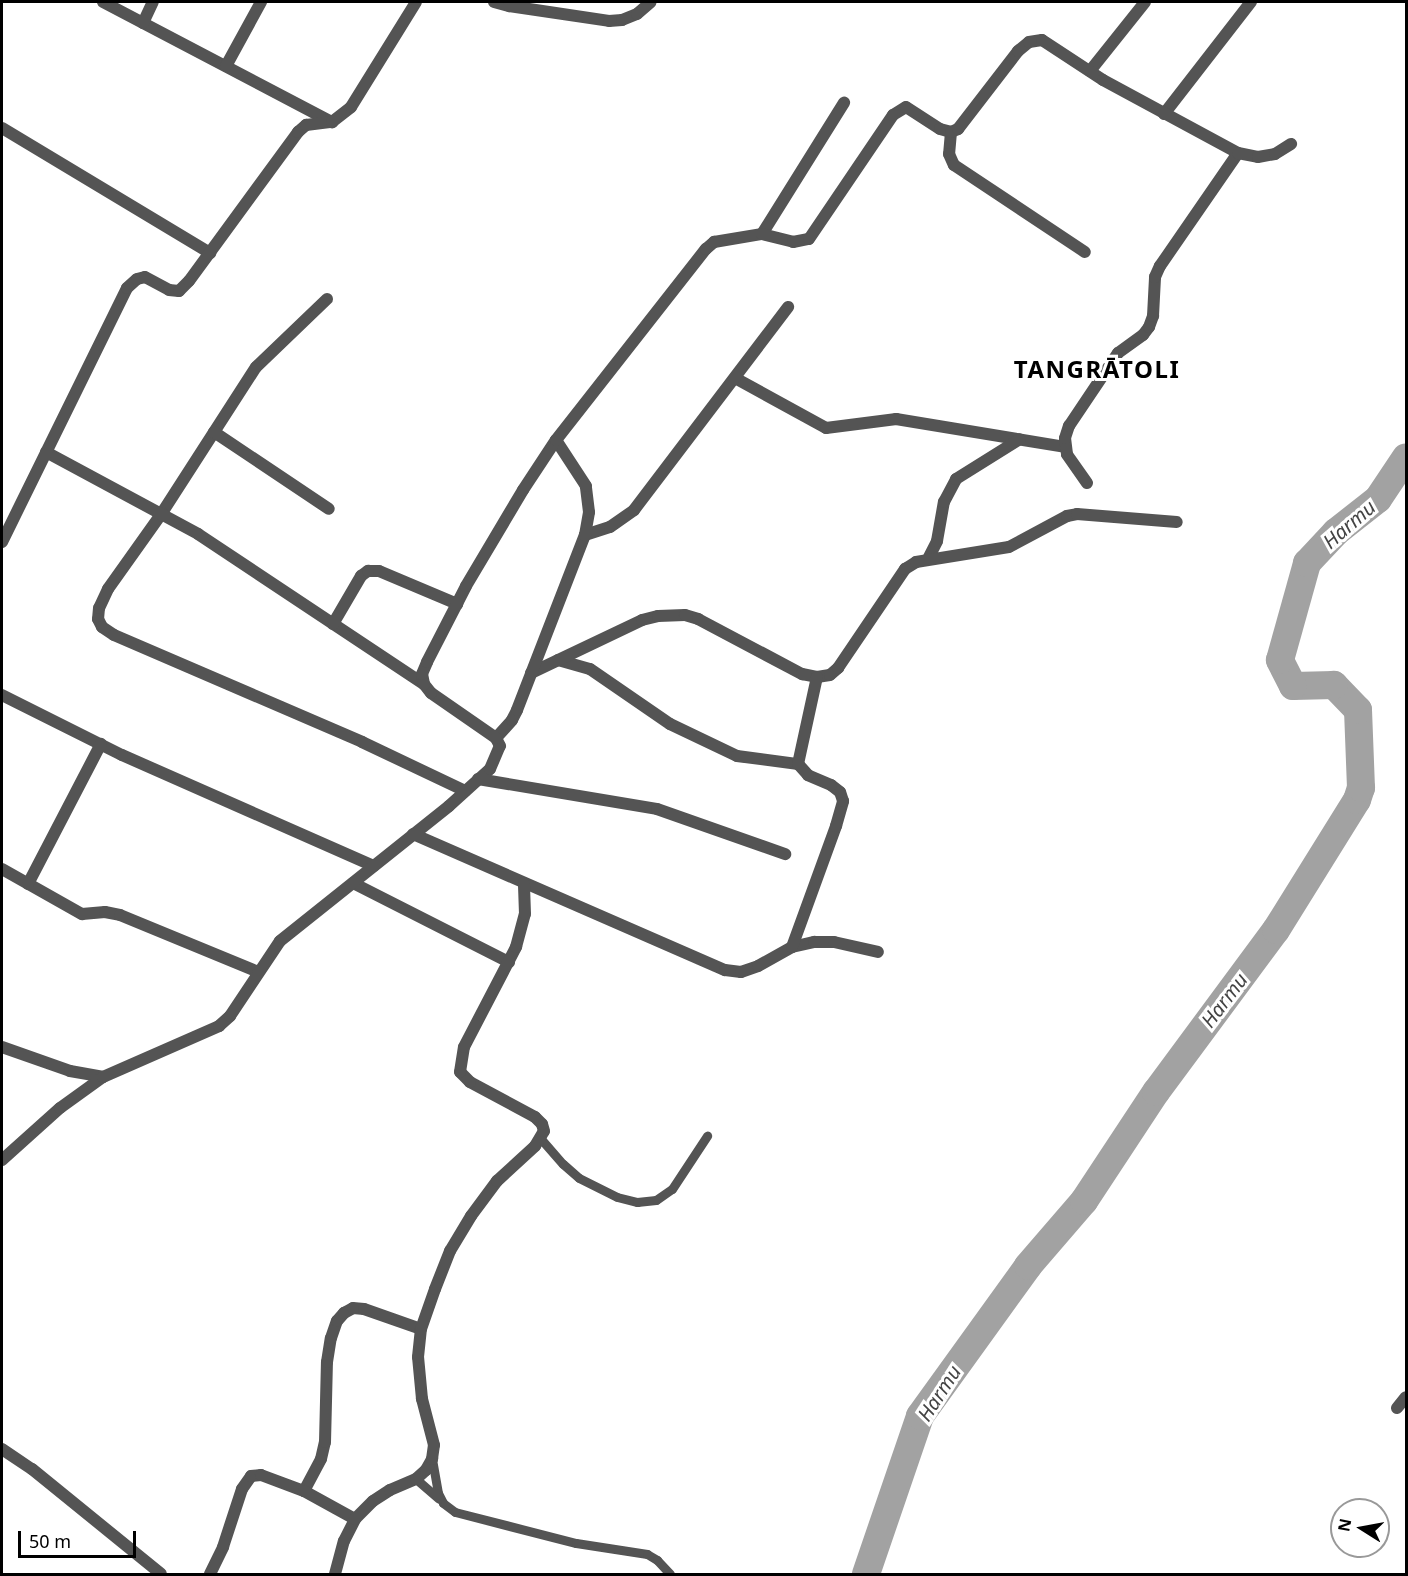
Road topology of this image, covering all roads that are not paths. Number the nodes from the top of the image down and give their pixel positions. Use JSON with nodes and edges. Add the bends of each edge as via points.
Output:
{"nodes":[{"id":1,"x":103,"y":2,"type":"edge"},
{"id":2,"x":153,"y":2,"type":"edge"},
{"id":3,"x":261,"y":2,"type":"edge"},
{"id":4,"x":416,"y":2,"type":"edge"},
{"id":5,"x":494,"y":2,"type":"edge"},
{"id":6,"x":651,"y":2,"type":"edge"},
{"id":7,"x":1146,"y":2,"type":"edge"},
{"id":8,"x":1251,"y":2,"type":"edge"},
{"id":9,"x":143,"y":23,"type":"junction"},
{"id":10,"x":226,"y":66,"type":"junction"},
{"id":11,"x":1090,"y":71,"type":"junction"},
{"id":12,"x":844,"y":103,"type":"dead end"},
{"id":13,"x":1164,"y":114,"type":"junction"},
{"id":14,"x":332,"y":122,"type":"junction"},
{"id":15,"x":2,"y":128,"type":"edge"},
{"id":16,"x":951,"y":132,"type":"junction"},
{"id":17,"x":1291,"y":144,"type":"dead end"},
{"id":18,"x":1238,"y":153,"type":"junction"},
{"id":19,"x":762,"y":234,"type":"junction"},
{"id":20,"x":1085,"y":252,"type":"dead end"},
{"id":21,"x":210,"y":253,"type":"junction"},
{"id":22,"x":327,"y":299,"type":"dead end"},
{"id":23,"x":788,"y":307,"type":"dead end"},
{"id":24,"x":735,"y":378,"type":"junction"},
{"id":25,"x":214,"y":432,"type":"junction"},
{"id":26,"x":1020,"y":439,"type":"junction"},
{"id":27,"x":556,"y":440,"type":"junction"},
{"id":28,"x":1065,"y":447,"type":"junction"},
{"id":29,"x":46,"y":452,"type":"junction"},
{"id":30,"x":1087,"y":483,"type":"dead end"},
{"id":31,"x":329,"y":509,"type":"dead end"},
{"id":32,"x":162,"y":513,"type":"junction"},
{"id":33,"x":1177,"y":522,"type":"dead end"},
{"id":34,"x":585,"y":536,"type":"junction"},
{"id":35,"x":2,"y":542,"type":"edge"},
{"id":36,"x":929,"y":557,"type":"junction"},
{"id":37,"x":457,"y":604,"type":"junction"},
{"id":38,"x":333,"y":624,"type":"junction"},
{"id":39,"x":558,"y":660,"type":"junction"},
{"id":40,"x":531,"y":673,"type":"junction"},
{"id":41,"x":817,"y":677,"type":"junction"},
{"id":42,"x":424,"y":684,"type":"junction"},
{"id":43,"x":2,"y":695,"type":"edge"},
{"id":44,"x":496,"y":738,"type":"junction"},
{"id":45,"x":101,"y":744,"type":"junction"},
{"id":46,"x":798,"y":764,"type":"junction"},
{"id":47,"x":478,"y":779,"type":"junction"},
{"id":48,"x":465,"y":791,"type":"junction"},
{"id":49,"x":413,"y":834,"type":"junction"},
{"id":50,"x":785,"y":854,"type":"dead end"},
{"id":51,"x":374,"y":866,"type":"junction"},
{"id":52,"x":2,"y":869,"type":"edge"},
{"id":53,"x":353,"y":883,"type":"junction"},
{"id":54,"x":524,"y":883,"type":"junction"},
{"id":55,"x":28,"y":884,"type":"junction"},
{"id":56,"x":792,"y":947,"type":"junction"},
{"id":57,"x":878,"y":952,"type":"dead end"},
{"id":58,"x":509,"y":962,"type":"junction"},
{"id":59,"x":258,"y":972,"type":"junction"},
{"id":60,"x":2,"y":1047,"type":"edge"},
{"id":61,"x":103,"y":1077,"type":"junction"},
{"id":62,"x":707,"y":1136,"type":"dead end"},
{"id":63,"x":541,"y":1139,"type":"junction"},
{"id":64,"x":2,"y":1160,"type":"edge"},
{"id":65,"x":421,"y":1329,"type":"junction"},
{"id":66,"x":1407,"y":1397,"type":"edge"},
{"id":67,"x":1397,"y":1408,"type":"dead end"},
{"id":68,"x":2,"y":1449,"type":"edge"},
{"id":69,"x":432,"y":1459,"type":"junction"},
{"id":70,"x":416,"y":1479,"type":"junction"},
{"id":71,"x":304,"y":1491,"type":"junction"},
{"id":72,"x":443,"y":1503,"type":"junction"},
{"id":73,"x":355,"y":1519,"type":"junction"},
{"id":74,"x":337,"y":1572,"type":"edge"},
{"id":75,"x":161,"y":1575,"type":"edge"},
{"id":76,"x":210,"y":1575,"type":"edge"},
{"id":77,"x":670,"y":1575,"type":"edge"}],
"edges":[{"from":1,"to":9,"type":"street"},
{"from":2,"to":9,"type":"street"},
{"from":3,"to":10,"type":"street"},
{"from":4,"to":14,"type":"street","via":[[351,107]]},
{"from":5,"to":6,"type":"street","via":[[609,21],[637,14]]},
{"from":7,"to":11,"type":"street"},
{"from":8,"to":13,"type":"street"},
{"from":9,"to":10,"type":"street"},
{"from":10,"to":14,"type":"street"},
{"from":11,"to":13,"type":"street"},
{"from":11,"to":16,"type":"street","via":[[1042,40],[1029,42],[958,129]]},
{"from":12,"to":19,"type":"street"},
{"from":13,"to":18,"type":"street"},
{"from":14,"to":21,"type":"street","via":[[306,125],[298,132]]},
{"from":15,"to":21,"type":"street"},
{"from":16,"to":19,"type":"street","via":[[906,107],[899,110],[809,238],[793,242]]},
{"from":16,"to":20,"type":"street","via":[[949,154],[954,165]]},
{"from":17,"to":18,"type":"street","via":[[1275,154],[1258,157]]},
{"from":18,"to":28,"type":"street","via":[[1160,266],[1149,327],[1118,353],[1069,426]]},
{"from":19,"to":27,"type":"street","via":[[724,239],[706,249]]},
{"from":21,"to":29,"type":"street","via":[[179,291],[145,277],[127,288]]},
{"from":22,"to":25,"type":"street","via":[[256,367]]},
{"from":23,"to":24,"type":"street"},
{"from":24,"to":26,"type":"street","via":[[826,428],[896,419]]},
{"from":24,"to":34,"type":"street","via":[[634,510],[609,527]]},
{"from":25,"to":31,"type":"street"},
{"from":25,"to":32,"type":"street"},
{"from":26,"to":28,"type":"street"},
{"from":26,"to":36,"type":"street","via":[[956,479],[944,502],[937,541]]},
{"from":27,"to":34,"type":"street","via":[[586,486],[589,512]]},
{"from":27,"to":37,"type":"street","via":[[506,516]]},
{"from":28,"to":30,"type":"street","via":[[1070,461]]},
{"from":29,"to":32,"type":"street"},
{"from":29,"to":35,"type":"street"},
{"from":32,"to":38,"type":"street"},
{"from":32,"to":48,"type":"street","via":[[108,589],[99,608],[102,627]]},
{"from":33,"to":36,"type":"street","via":[[1077,514],[1009,547]]},
{"from":34,"to":40,"type":"street"},
{"from":36,"to":41,"type":"street","via":[[905,569],[838,668],[830,675]]},
{"from":37,"to":38,"type":"street","via":[[379,571],[368,571]]},
{"from":37,"to":42,"type":"street","via":[[422,674]]},
{"from":38,"to":42,"type":"street"},
{"from":39,"to":40,"type":"street"},
{"from":39,"to":41,"type":"street","via":[[642,620],[685,615],[802,674]]},
{"from":39,"to":46,"type":"street","via":[[590,669],[670,724],[737,756]]},
{"from":40,"to":44,"type":"street","via":[[512,720]]},
{"from":41,"to":46,"type":"street"},
{"from":42,"to":44,"type":"street"},
{"from":43,"to":45,"type":"street"},
{"from":44,"to":47,"type":"street","via":[[500,746],[497,757]]},
{"from":45,"to":51,"type":"street"},
{"from":45,"to":55,"type":"street"},
{"from":46,"to":56,"type":"street","via":[[808,775],[840,792],[843,801]]},
{"from":47,"to":48,"type":"street"},
{"from":47,"to":50,"type":"street","via":[[657,809]]},
{"from":48,"to":49,"type":"street"},
{"from":49,"to":51,"type":"street"},
{"from":49,"to":54,"type":"street"},
{"from":51,"to":53,"type":"street"},
{"from":52,"to":55,"type":"street"},
{"from":53,"to":58,"type":"street"},
{"from":53,"to":59,"type":"street","via":[[280,941]]},
{"from":54,"to":56,"type":"street","via":[[725,970],[741,972]]},
{"from":54,"to":58,"type":"street","via":[[525,914]]},
{"from":55,"to":59,"type":"street","via":[[82,914],[120,915]]},
{"from":56,"to":57,"type":"street","via":[[834,942]]},
{"from":58,"to":63,"type":"street","via":[[464,1047],[460,1072],[470,1082],[535,1118],[544,1131]]},
{"from":59,"to":61,"type":"street","via":[[230,1016],[219,1026]]},
{"from":60,"to":61,"type":"street","via":[[61,1069]]},
{"from":61,"to":64,"type":"street","via":[[60,1108]]},
{"from":62,"to":63,"type":"lane","via":[[672,1189],[656,1200],[637,1202],[617,1197],[579,1178]]},
{"from":63,"to":65,"type":"street","via":[[497,1181],[471,1216],[450,1251]]},
{"from":65,"to":69,"type":"street","via":[[419,1380],[434,1445]]},
{"from":65,"to":71,"type":"street","via":[[364,1309],[353,1308],[337,1321],[327,1362],[325,1442],[321,1459]]},
{"from":66,"to":67,"type":"street"},
{"from":68,"to":75,"type":"street"},
{"from":69,"to":70,"type":"street"},
{"from":69,"to":72,"type":"lane"},
{"from":70,"to":72,"type":"lane"},
{"from":70,"to":73,"type":"street","via":[[373,1501]]},
{"from":71,"to":73,"type":"street"},
{"from":71,"to":76,"type":"street","via":[[261,1475],[246,1480]]},
{"from":72,"to":77,"type":"lane","via":[[467,1517],[576,1543],[646,1554]]},
{"from":73,"to":74,"type":"street"}]}
